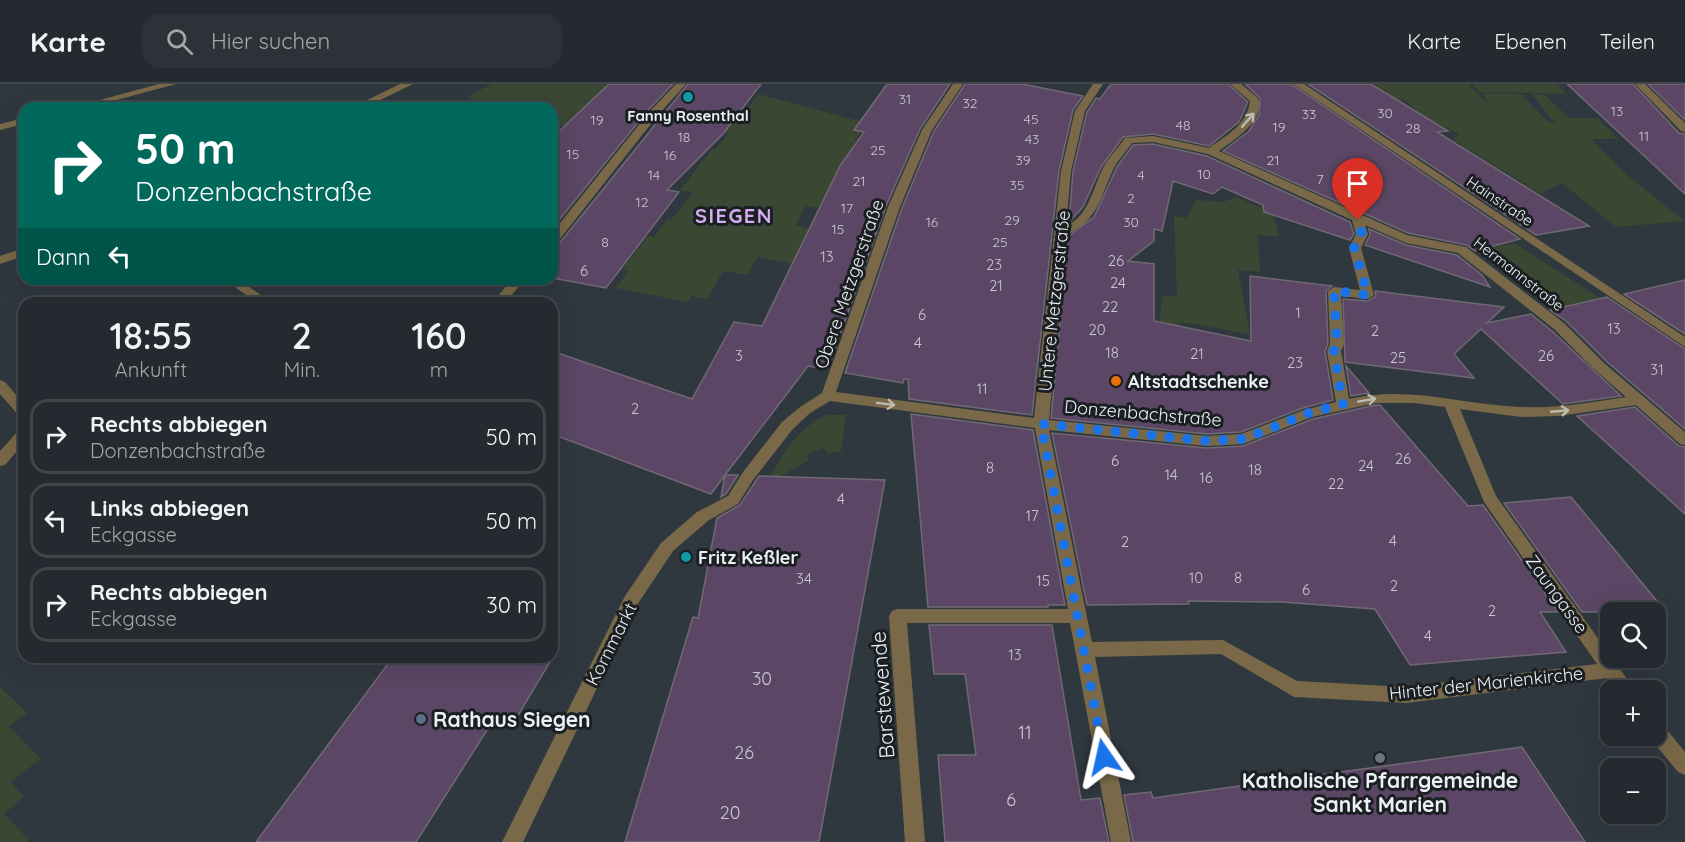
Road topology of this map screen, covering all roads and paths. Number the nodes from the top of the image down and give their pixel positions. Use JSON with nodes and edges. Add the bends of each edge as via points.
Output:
{"nodes":[{"id":1,"x":171,"y":84,"type":"edge"},
{"id":2,"x":408,"y":84,"type":"edge"},
{"id":3,"x":681,"y":84,"type":"edge"},
{"id":4,"x":958,"y":84,"type":"edge"},
{"id":5,"x":1098,"y":84,"type":"edge"},
{"id":6,"x":1235,"y":84,"type":"edge"},
{"id":7,"x":1298,"y":84,"type":"edge"},
{"id":8,"x":1640,"y":84,"type":"edge"},
{"id":9,"x":99,"y":102,"type":"edge"},
{"id":10,"x":369,"y":102,"type":"edge"},
{"id":11,"x":18,"y":122,"type":"edge"},
{"id":12,"x":0,"y":127,"type":"edge"},
{"id":13,"x":1685,"y":129,"type":"edge"},
{"id":14,"x":1211,"y":152,"type":"junction"},
{"id":15,"x":1358,"y":220,"type":"junction"},
{"id":16,"x":558,"y":233,"type":"edge"},
{"id":17,"x":1061,"y":233,"type":"junction"},
{"id":18,"x":18,"y":254,"type":"edge"},
{"id":19,"x":0,"y":260,"type":"edge"},
{"id":20,"x":239,"y":285,"type":"edge"},
{"id":21,"x":514,"y":285,"type":"edge"},
{"id":22,"x":257,"y":297,"type":"edge"},
{"id":23,"x":503,"y":297,"type":"edge"},
{"id":24,"x":1685,"y":343,"type":"edge"},
{"id":25,"x":0,"y":385,"type":"edge"},
{"id":26,"x":828,"y":396,"type":"junction"},
{"id":27,"x":1639,"y":400,"type":"junction"},
{"id":28,"x":1451,"y":403,"type":"junction"},
{"id":29,"x":1343,"y":404,"type":"junction"},
{"id":30,"x":18,"y":406,"type":"edge"},
{"id":31,"x":1041,"y":424,"type":"junction"},
{"id":32,"x":1685,"y":440,"type":"edge"},
{"id":33,"x":18,"y":441,"type":"edge"},
{"id":34,"x":0,"y":462,"type":"edge"},
{"id":35,"x":748,"y":476,"type":"joint"},
{"id":36,"x":1078,"y":616,"type":"junction"},
{"id":37,"x":1084,"y":650,"type":"junction"},
{"id":38,"x":1612,"y":670,"type":"junction"},
{"id":39,"x":1619,"y":680,"type":"edge"},
{"id":40,"x":1666,"y":743,"type":"edge"},
{"id":41,"x":1685,"y":766,"type":"edge"},
{"id":42,"x":512,"y":842,"type":"edge"},
{"id":43,"x":915,"y":842,"type":"edge"},
{"id":44,"x":1120,"y":842,"type":"edge"}],
"edges":[{"from":1,"to":9,"type":"street"},
{"from":2,"to":10,"type":"street"},
{"from":3,"to":16,"type":"street"},
{"from":4,"to":26,"type":"street","name":"Obere Metzgerstraße","via":[[927,130],[898,198]]},
{"from":5,"to":17,"type":"street","name":"Untere Metzgerstraße","via":[[1080,111],[1066,171]]},
{"from":14,"to":6,"type":"street","one_way":true,"via":[[1250,121],[1256,111],[1255,100]]},
{"from":7,"to":24,"type":"street","name":"Hainstraße"},
{"from":8,"to":13,"type":"street"},
{"from":11,"to":12,"type":"street"},
{"from":14,"to":15,"type":"street","name":"Hermannstraße"},
{"from":14,"to":17,"type":"street","name":"Hermannstraße","via":[[1153,139],[1129,141],[1109,166],[1092,207],[1078,225]]},
{"from":15,"to":27,"type":"street","name":"Hermannstraße","via":[[1418,244],[1462,250],[1558,326]]},
{"from":15,"to":29,"type":"street","via":[[1362,234],[1354,248],[1368,295],[1334,291],[1334,351]]},
{"from":17,"to":31,"type":"street","name":"Untere Metzgerstraße"},
{"from":18,"to":19,"type":"street"},
{"from":20,"to":22,"type":"street"},
{"from":21,"to":23,"type":"street"},
{"from":25,"to":30,"type":"street"},
{"from":26,"to":31,"type":"street","name":"Donzenbachstraße","one_way":true},
{"from":26,"to":35,"type":"street","name":"Obere Metzgerstraße","via":[[788,426]]},
{"from":28,"to":27,"type":"street","name":"Donzenbachstraße","one_way":true,"via":[[1521,412]]},
{"from":27,"to":32,"type":"street"},
{"from":29,"to":28,"type":"street","name":"Donzenbachstraße","one_way":true,"via":[[1375,398]]},
{"from":28,"to":38,"type":"street","name":"Zaungasse","via":[[1489,498]]},
{"from":29,"to":31,"type":"street","name":"Donzenbachstraße","via":[[1244,439],[1207,441]]},
{"from":31,"to":36,"type":"street","name":"Untere Metzgerstraße"},
{"from":33,"to":34,"type":"street"},
{"from":35,"to":42,"type":"street","name":"Kornmarkt","via":[[733,500],[703,516],[667,547],[631,601]]},
{"from":36,"to":37,"type":"street","name":"Untere Metzgerstraße"},
{"from":36,"to":43,"type":"street","name":"Barstewende","via":[[898,616]]},
{"from":37,"to":38,"type":"street","name":"Hinter der Marienkirche","via":[[1223,646],[1294,689],[1406,695]]},
{"from":37,"to":44,"type":"street","name":"Untere Metzgerstraße"},
{"from":38,"to":39,"type":"street","name":"Zaungasse"},
{"from":40,"to":41,"type":"street"}]}
